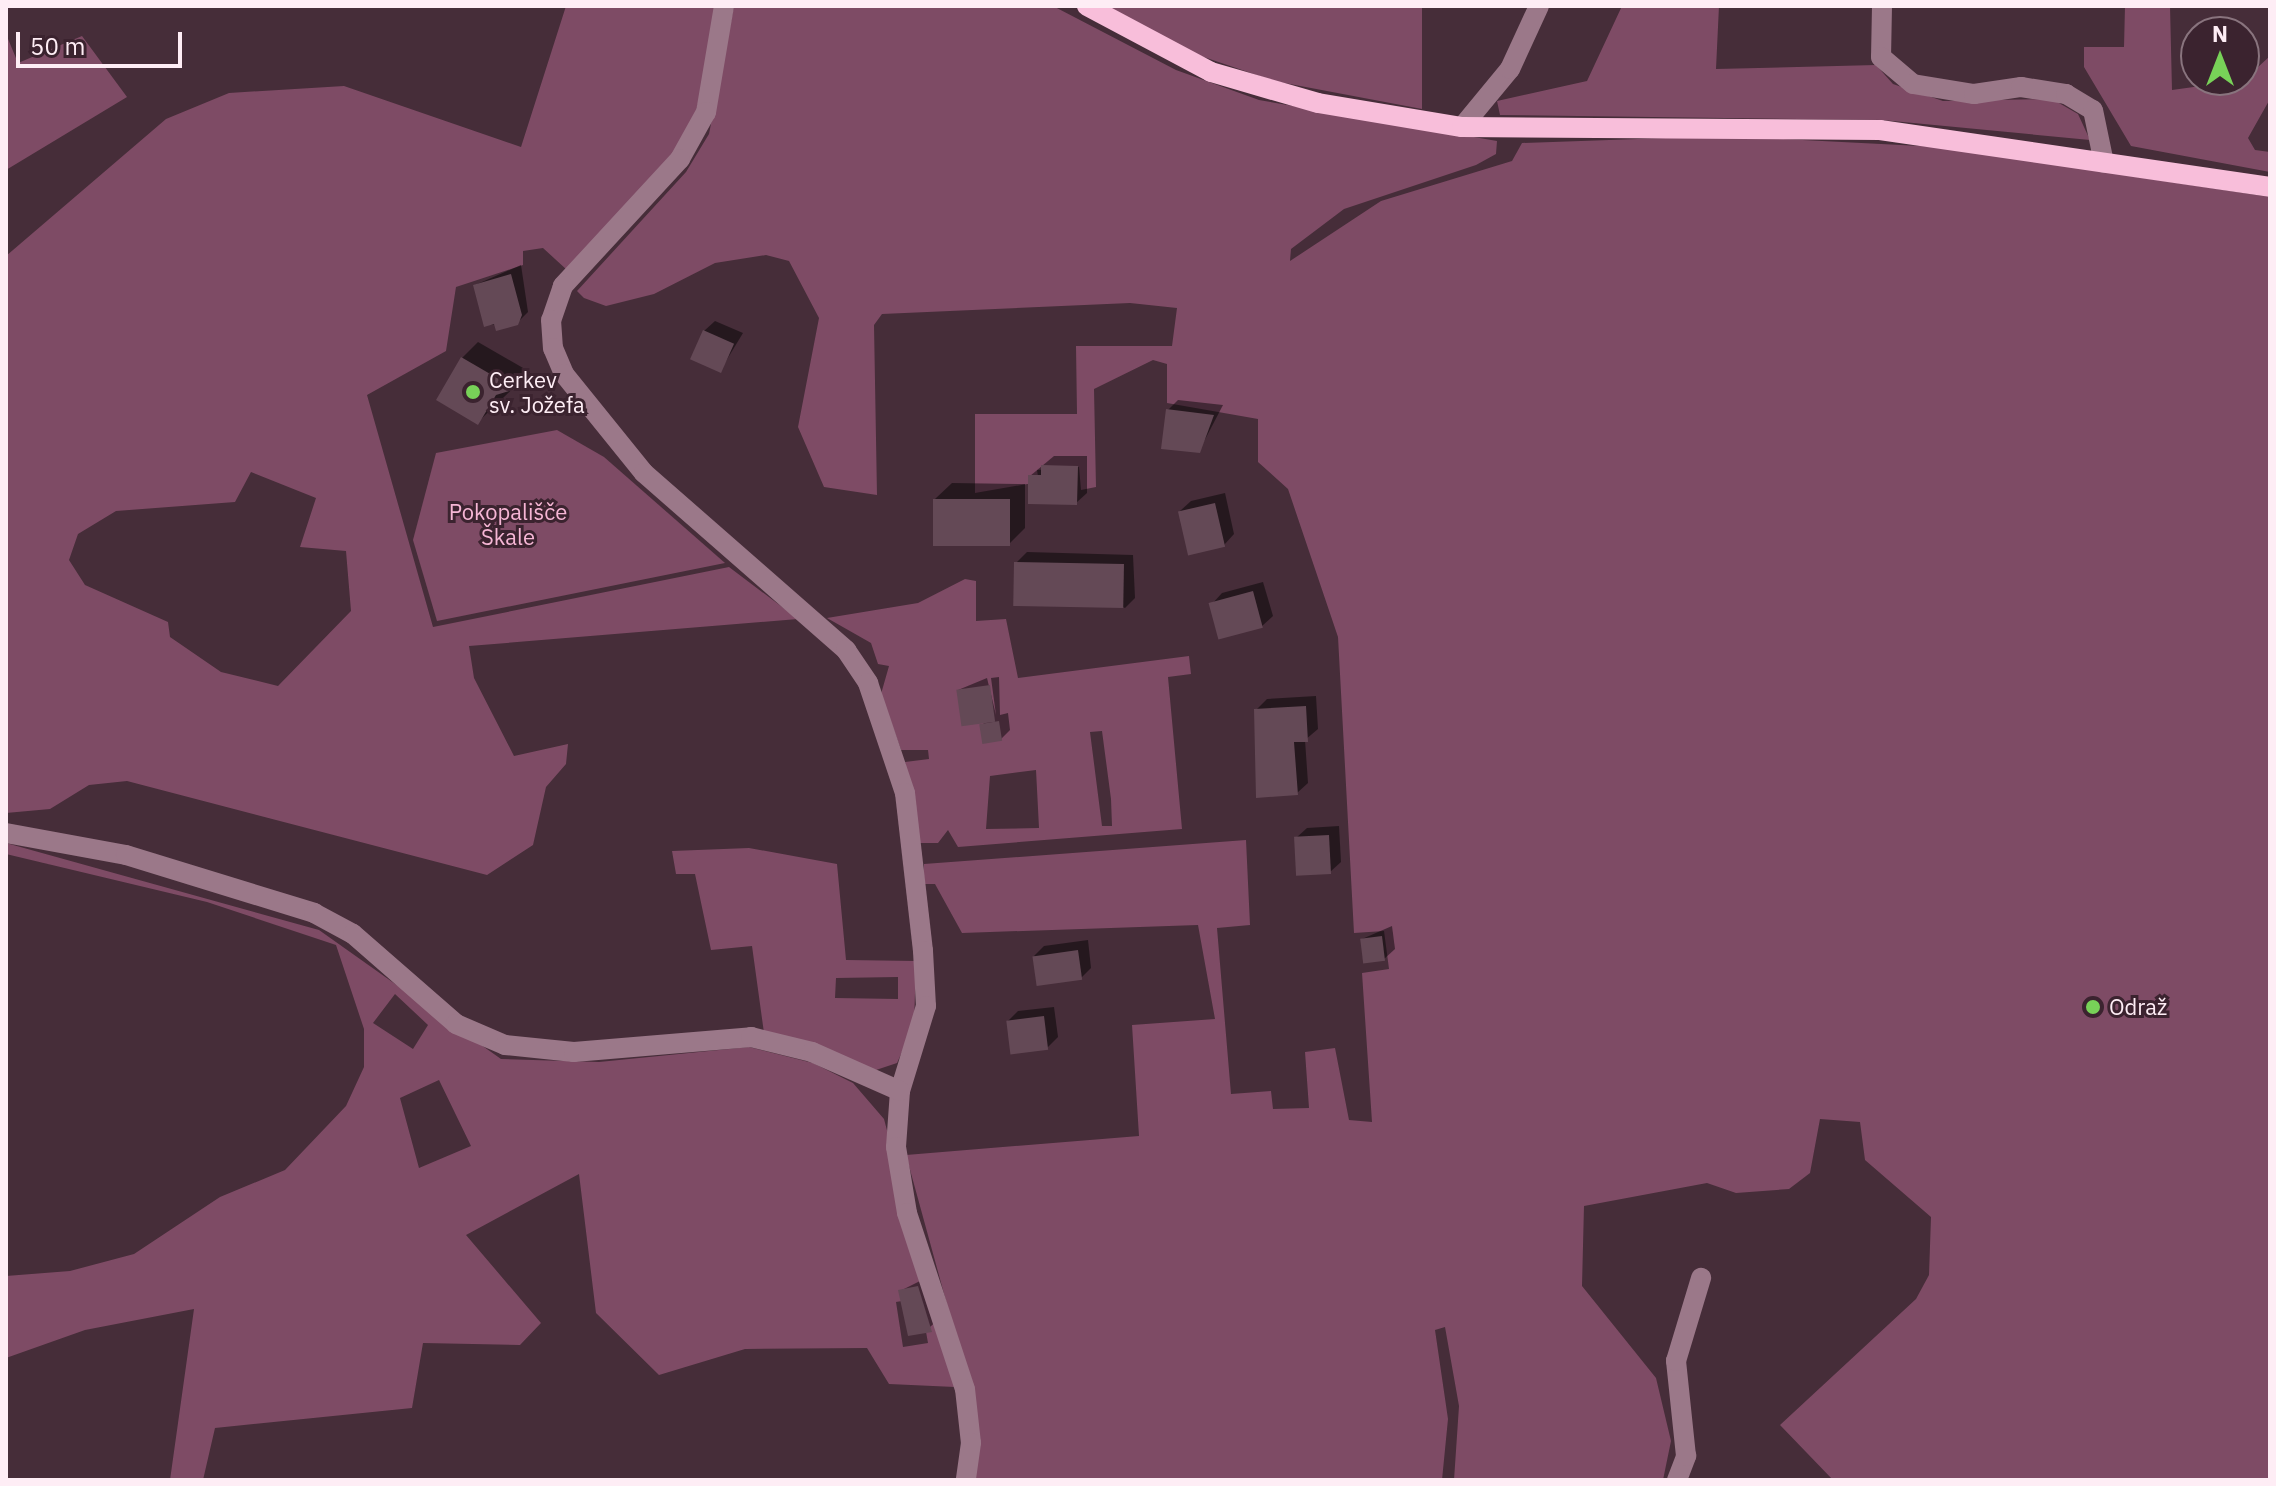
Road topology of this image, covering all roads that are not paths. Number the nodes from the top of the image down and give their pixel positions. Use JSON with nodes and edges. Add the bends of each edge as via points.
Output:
{"nodes":[{"id":1,"x":724,"y":6,"type":"edge"},
{"id":2,"x":1087,"y":6,"type":"edge"},
{"id":3,"x":1539,"y":6,"type":"edge"},
{"id":4,"x":1882,"y":6,"type":"edge"},
{"id":5,"x":1462,"y":127,"type":"junction"},
{"id":6,"x":2104,"y":163,"type":"junction"},
{"id":7,"x":2270,"y":187,"type":"edge"},
{"id":8,"x":6,"y":833,"type":"edge"},
{"id":9,"x":900,"y":1091,"type":"junction"},
{"id":10,"x":1701,"y":1278,"type":"dead end"},
{"id":11,"x":966,"y":1480,"type":"edge"},
{"id":12,"x":1677,"y":1480,"type":"edge"}],
"edges":[{"from":1,"to":9,"type":"street","via":[[706,112],[680,159],[563,286],[551,320],[553,348],[564,374],[644,473],[846,650],[868,683],[905,793],[923,951],[926,1006]]},
{"from":2,"to":5,"type":"main road","via":[[1211,72],[1318,103]]},
{"from":3,"to":5,"type":"street","via":[[1510,69]]},
{"from":4,"to":6,"type":"street","via":[[1881,57],[1913,84],[1974,94],[2021,87],[2066,94],[2093,110]]},
{"from":5,"to":6,"type":"main road","via":[[1880,130]]},
{"from":6,"to":7,"type":"main road"},
{"from":8,"to":9,"type":"street","via":[[126,855],[314,913],[353,934],[456,1024],[505,1045],[574,1052],[751,1037],[812,1052]]},
{"from":9,"to":11,"type":"street","via":[[896,1147],[907,1213],[965,1389],[971,1443]]},
{"from":10,"to":12,"type":"street","via":[[1676,1361],[1686,1456]]}]}
